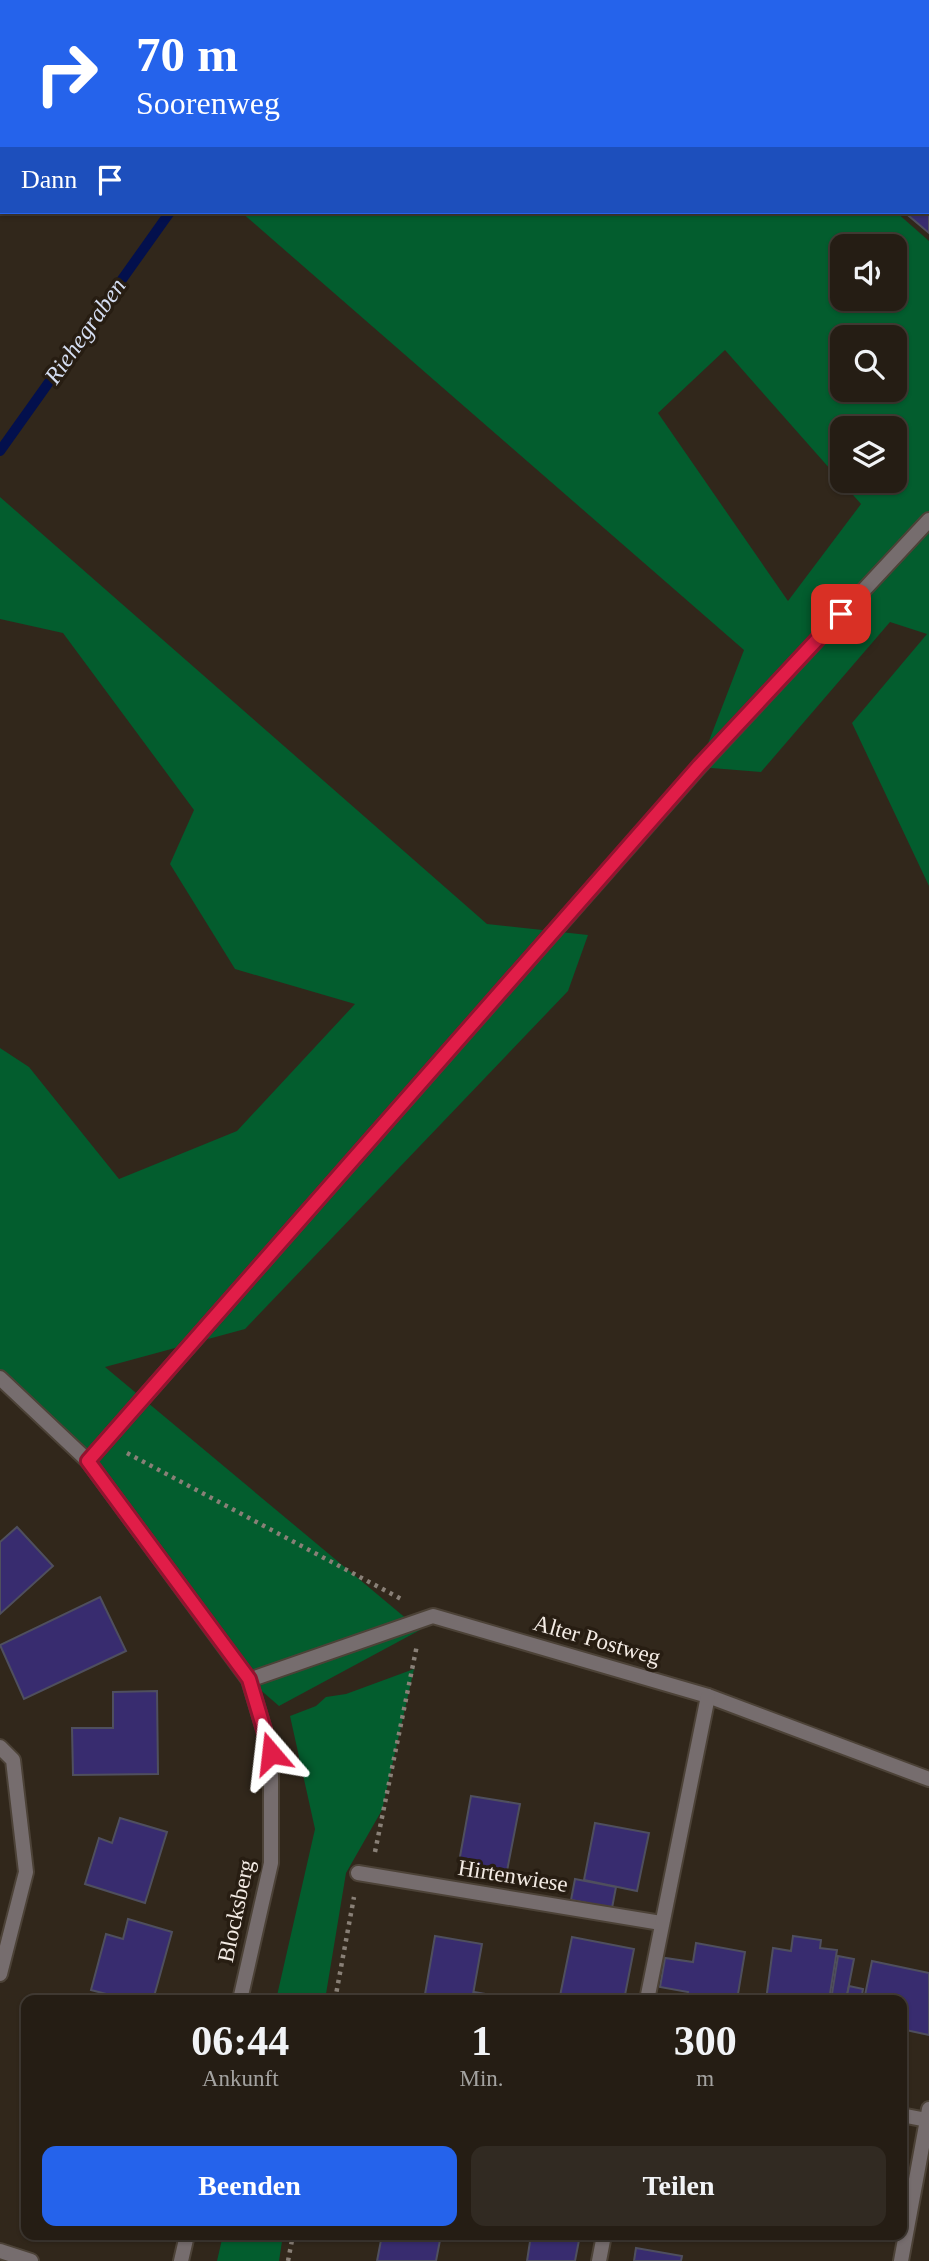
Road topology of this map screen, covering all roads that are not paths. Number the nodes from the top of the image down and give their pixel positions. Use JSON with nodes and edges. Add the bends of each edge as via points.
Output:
{"nodes":[{"id":1,"x":929,"y":520,"type":"edge"},
{"id":2,"x":0,"y":1378,"type":"edge"},
{"id":3,"x":88,"y":1461,"type":"junction"},
{"id":4,"x":249,"y":1679,"type":"junction"},
{"id":5,"x":708,"y":1696,"type":"junction"},
{"id":6,"x":0,"y":1747,"type":"edge"},
{"id":7,"x":929,"y":1779,"type":"edge"},
{"id":8,"x":358,"y":1873,"type":"road end"},
{"id":9,"x":661,"y":1923,"type":"junction"},
{"id":10,"x":0,"y":1974,"type":"edge"},
{"id":11,"x":241,"y":1995,"type":"edge"},
{"id":12,"x":648,"y":1995,"type":"edge"},
{"id":13,"x":928,"y":2114,"type":"edge"},
{"id":14,"x":907,"y":2115,"type":"edge"},
{"id":15,"x":907,"y":2228,"type":"edge"},
{"id":16,"x":186,"y":2240,"type":"edge"},
{"id":17,"x":603,"y":2240,"type":"edge"},
{"id":18,"x":905,"y":2240,"type":"edge"},
{"id":19,"x":0,"y":2251,"type":"edge"},
{"id":20,"x":31,"y":2261,"type":"edge"},
{"id":21,"x":181,"y":2261,"type":"edge"},
{"id":22,"x":599,"y":2261,"type":"edge"},
{"id":23,"x":901,"y":2261,"type":"edge"}],
"edges":[{"from":1,"to":3,"type":"street","via":[[699,766]]},
{"from":2,"to":3,"type":"street","name":"Blocksberg"},
{"from":3,"to":4,"type":"street","name":"Blocksberg"},
{"from":4,"to":5,"type":"street","name":"Alter Postweg","via":[[433,1616]]},
{"from":4,"to":11,"type":"street","name":"Blocksberg","via":[[271,1753],[271,1863]]},
{"from":5,"to":7,"type":"street","name":"Alter Postweg"},
{"from":5,"to":9,"type":"street"},
{"from":6,"to":10,"type":"street","via":[[13,1759],[26,1872]]},
{"from":8,"to":9,"type":"street","name":"Hirtenwiese"},
{"from":9,"to":12,"type":"street"},
{"from":13,"to":14,"type":"street"},
{"from":13,"to":15,"type":"street"},
{"from":16,"to":21,"type":"street"},
{"from":17,"to":22,"type":"street"},
{"from":18,"to":23,"type":"street"},
{"from":19,"to":20,"type":"street"}]}
